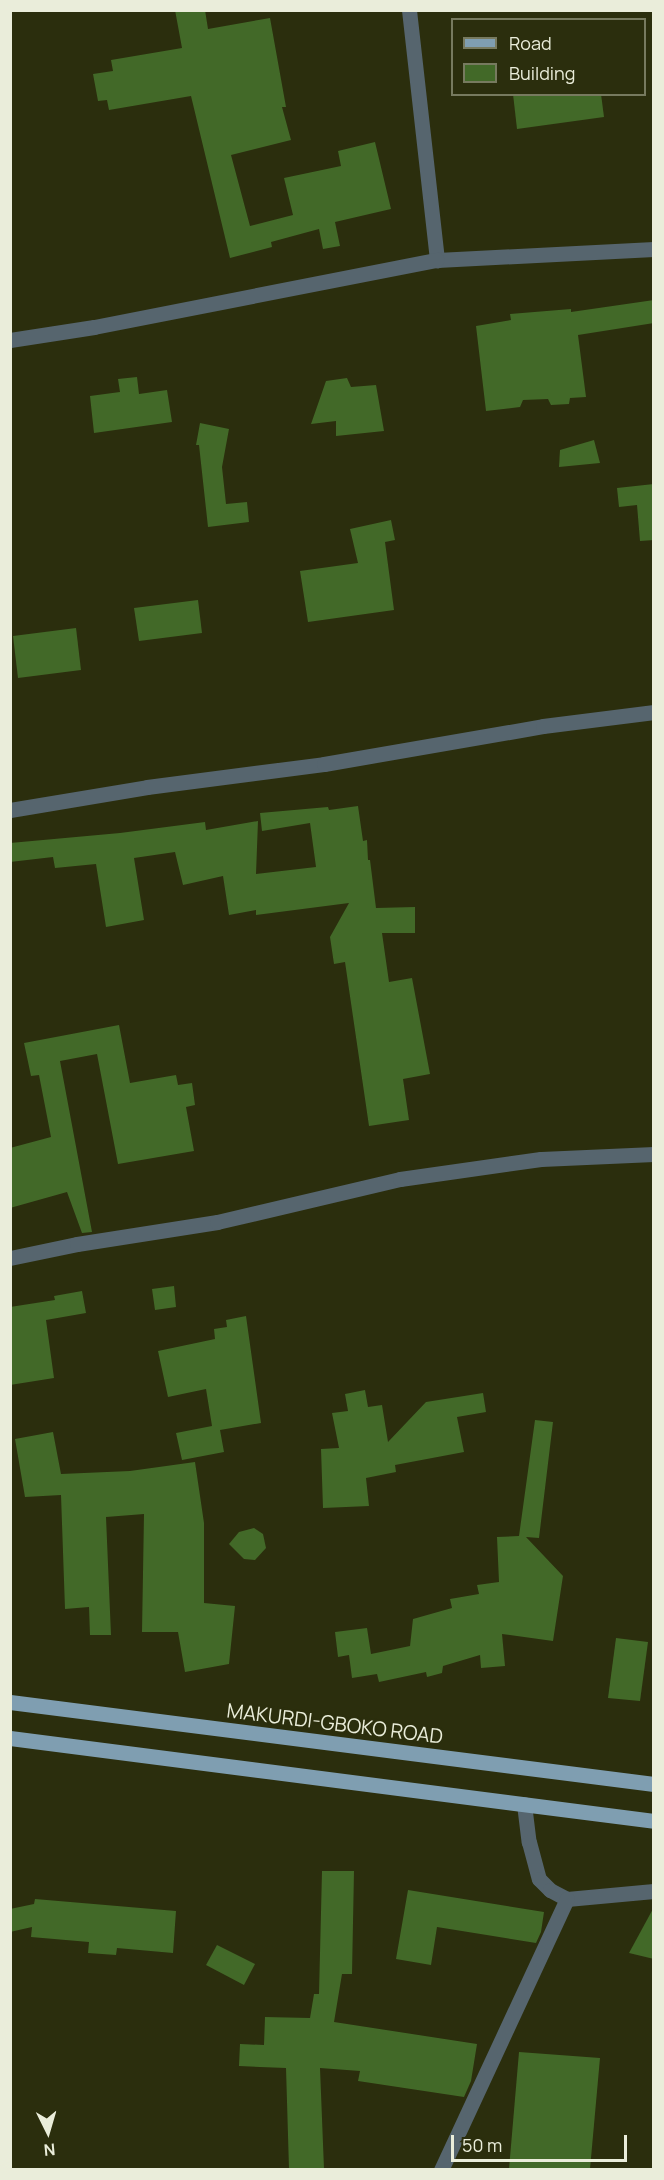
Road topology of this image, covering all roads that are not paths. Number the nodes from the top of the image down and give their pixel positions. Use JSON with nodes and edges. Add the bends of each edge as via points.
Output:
{"nodes":[{"id":1,"x":409,"y":10,"type":"edge"},
{"id":2,"x":654,"y":249,"type":"edge"},
{"id":3,"x":437,"y":260,"type":"junction"},
{"id":4,"x":10,"y":340,"type":"edge"},
{"id":5,"x":654,"y":711,"type":"edge"},
{"id":6,"x":10,"y":810,"type":"edge"},
{"id":7,"x":654,"y":1154,"type":"edge"},
{"id":8,"x":10,"y":1258,"type":"edge"},
{"id":9,"x":10,"y":1702,"type":"edge"},
{"id":10,"x":10,"y":1738,"type":"edge"},
{"id":11,"x":654,"y":1784,"type":"edge"},
{"id":12,"x":524,"y":1804,"type":"junction"},
{"id":13,"x":654,"y":1821,"type":"edge"},
{"id":14,"x":654,"y":1892,"type":"edge"},
{"id":15,"x":567,"y":1899,"type":"junction"},
{"id":16,"x":441,"y":2169,"type":"edge"}],
"edges":[{"from":1,"to":3,"type":"street"},
{"from":2,"to":3,"type":"street"},
{"from":3,"to":4,"type":"street"},
{"from":5,"to":6,"type":"street"},
{"from":7,"to":8,"type":"street","via":[[541,1159],[411,1177],[217,1222]]},
{"from":9,"to":11,"type":"main road","name":"MAKURDI-GBOKO ROAD"},
{"from":10,"to":12,"type":"main road"},
{"from":12,"to":13,"type":"main road"},
{"from":12,"to":15,"type":"street","via":[[539,1879]]},
{"from":14,"to":15,"type":"street"},
{"from":15,"to":16,"type":"street"}]}
